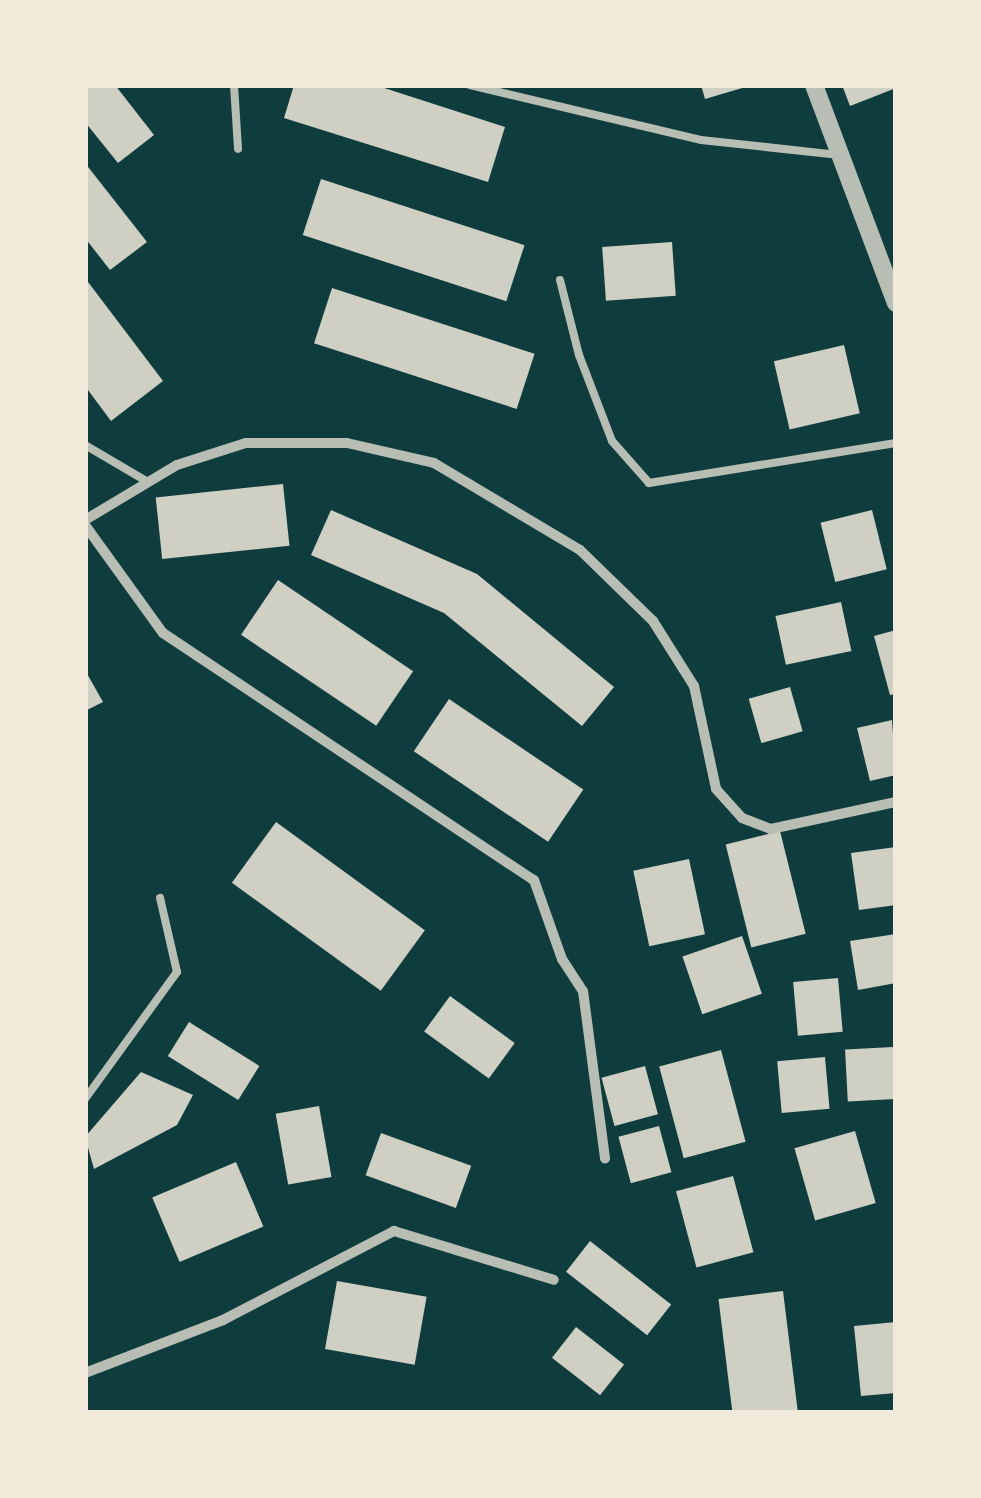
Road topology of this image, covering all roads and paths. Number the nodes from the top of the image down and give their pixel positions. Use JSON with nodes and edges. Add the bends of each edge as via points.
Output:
{"nodes":[{"id":1,"x":234,"y":85,"type":"edge"},
{"id":2,"x":470,"y":85,"type":"edge"},
{"id":3,"x":814,"y":85,"type":"edge"},
{"id":4,"x":238,"y":148,"type":"dead end"},
{"id":5,"x":840,"y":155,"type":"junction"},
{"id":6,"x":560,"y":280,"type":"dead end"},
{"id":7,"x":896,"y":302,"type":"edge"},
{"id":8,"x":896,"y":443,"type":"edge"},
{"id":9,"x":85,"y":444,"type":"edge"},
{"id":10,"x":148,"y":482,"type":"junction"},
{"id":11,"x":85,"y":523,"type":"edge"},
{"id":12,"x":896,"y":802,"type":"edge"},
{"id":13,"x":160,"y":898,"type":"dead end"},
{"id":14,"x":85,"y":1099,"type":"edge"},
{"id":15,"x":605,"y":1158,"type":"dead end"},
{"id":16,"x":554,"y":1280,"type":"dead end"},
{"id":17,"x":85,"y":1374,"type":"edge"}],
"edges":[{"from":1,"to":4,"type":"lane"},
{"from":2,"to":5,"type":"lane","via":[[700,140]]},
{"from":3,"to":5,"type":"street"},
{"from":5,"to":7,"type":"street"},
{"from":6,"to":8,"type":"lane","via":[[578,355],[612,440],[648,483]]},
{"from":9,"to":10,"type":"lane"},
{"from":10,"to":11,"type":"street"},
{"from":10,"to":12,"type":"street","via":[[246,443],[347,443],[434,464],[580,550],[653,621],[694,686],[716,789],[742,818],[771,829]]},
{"from":11,"to":15,"type":"street","via":[[164,633],[534,880],[562,959],[583,991]]},
{"from":13,"to":14,"type":"lane","via":[[177,972]]},
{"from":16,"to":17,"type":"street","via":[[394,1231],[223,1320]]}]}
